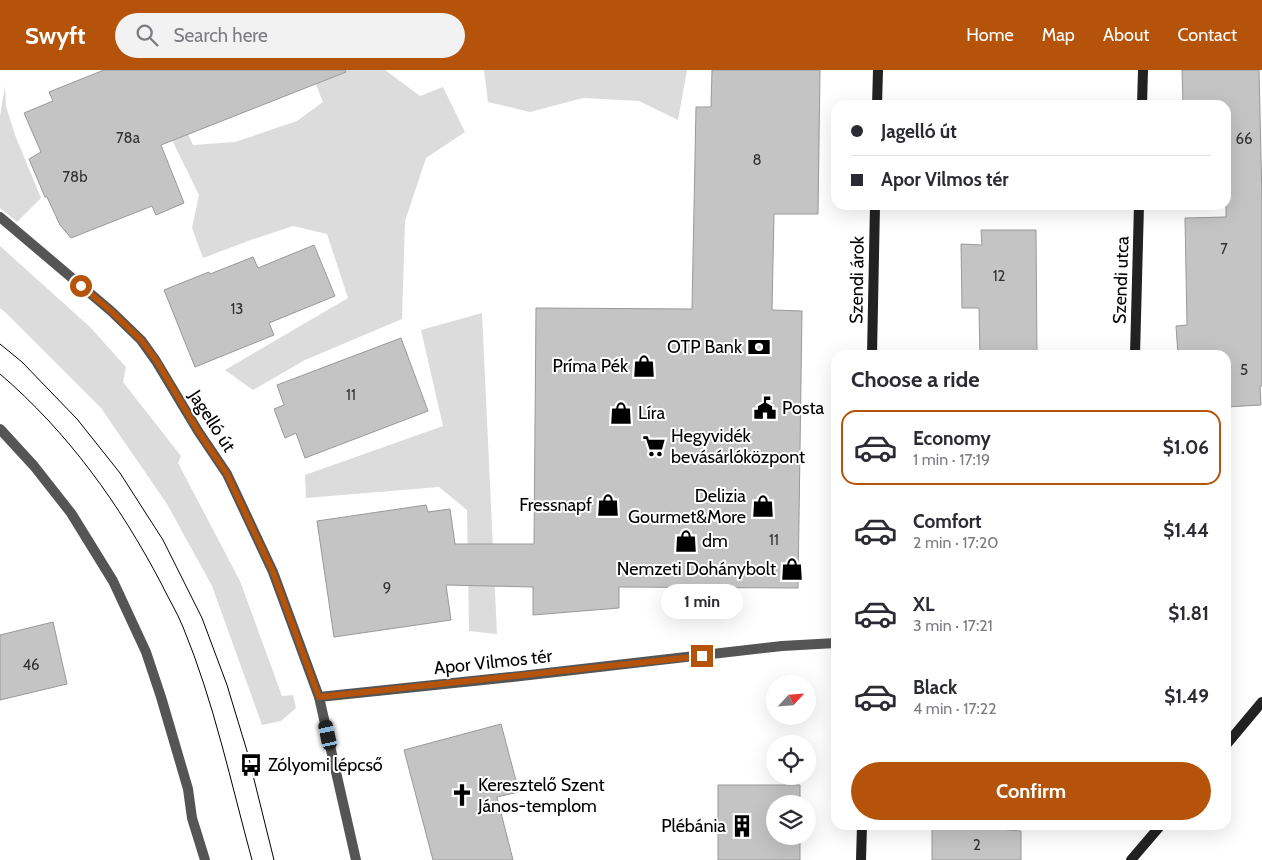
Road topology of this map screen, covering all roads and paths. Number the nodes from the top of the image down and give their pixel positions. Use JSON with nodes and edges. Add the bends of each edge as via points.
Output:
{"nodes":[{"id":1,"x":878,"y":70,"type":"edge"},
{"id":2,"x":1143,"y":70,"type":"edge"},
{"id":3,"x":877,"y":100,"type":"edge"},
{"id":4,"x":1142,"y":100,"type":"edge"},
{"id":5,"x":875,"y":210,"type":"edge"},
{"id":6,"x":1140,"y":210,"type":"edge"},
{"id":7,"x":0,"y":217,"type":"edge"},
{"id":8,"x":872,"y":350,"type":"edge"},
{"id":9,"x":1135,"y":350,"type":"edge"},
{"id":10,"x":0,"y":429,"type":"edge"},
{"id":11,"x":831,"y":643,"type":"edge"},
{"id":12,"x":319,"y":697,"type":"junction"},
{"id":13,"x":1262,"y":702,"type":"edge"},
{"id":14,"x":1231,"y":739,"type":"edge"},
{"id":15,"x":862,"y":830,"type":"edge"},
{"id":16,"x":1157,"y":830,"type":"edge"},
{"id":17,"x":205,"y":860,"type":"edge"},
{"id":18,"x":356,"y":860,"type":"edge"},
{"id":19,"x":861,"y":860,"type":"edge"},
{"id":20,"x":1131,"y":860,"type":"edge"}],
"edges":[{"from":1,"to":3,"type":"street"},
{"from":2,"to":4,"type":"street"},
{"from":5,"to":8,"type":"street","name":"Szendi árok"},
{"from":6,"to":9,"type":"street","name":"Szendi utca"},
{"from":7,"to":12,"type":"street","name":"Jagelló út","via":[[111,311],[156,360],[227,474],[273,572]]},
{"from":10,"to":17,"type":"street","via":[[71,513],[113,581],[146,652],[161,696]]},
{"from":11,"to":12,"type":"street","name":"Apor Vilmos tér"},
{"from":12,"to":18,"type":"street"},
{"from":13,"to":14,"type":"street"},
{"from":15,"to":19,"type":"street"},
{"from":16,"to":20,"type":"street"}]}
